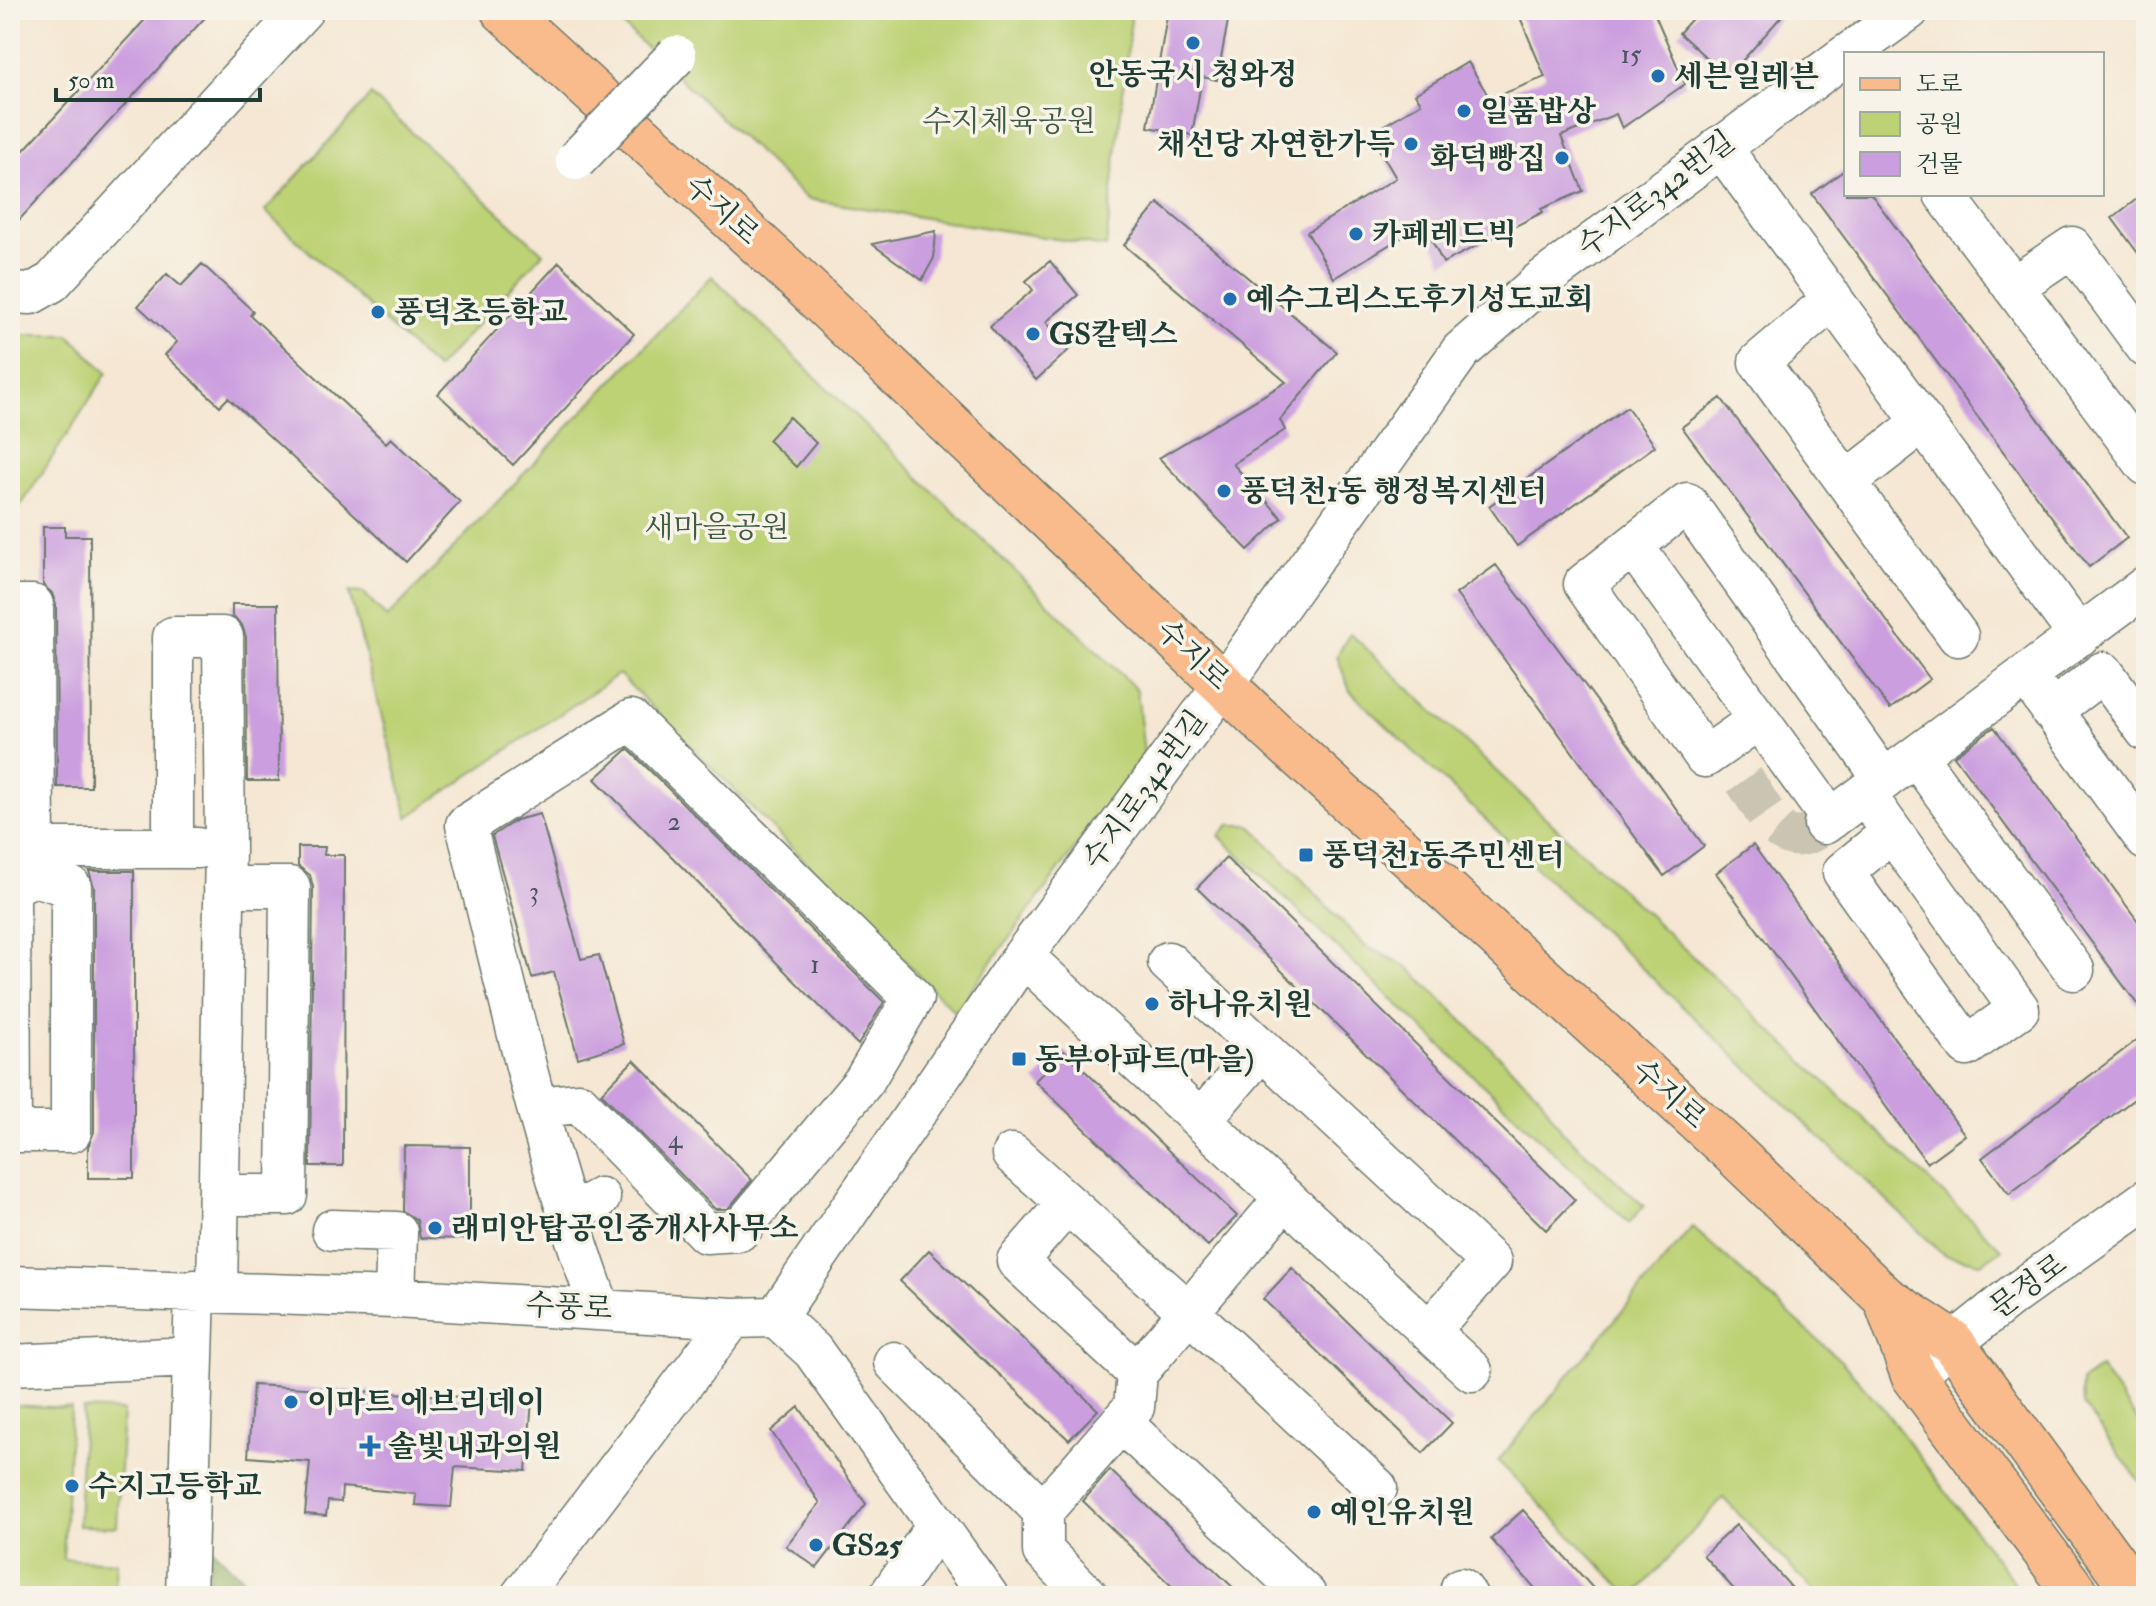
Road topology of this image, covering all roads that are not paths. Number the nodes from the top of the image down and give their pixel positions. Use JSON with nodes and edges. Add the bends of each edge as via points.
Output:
{"nodes":[{"id":1,"x":303,"y":10,"type":"edge"},
{"id":2,"x":503,"y":10,"type":"edge"},
{"id":3,"x":1909,"y":10,"type":"edge"},
{"id":4,"x":1851,"y":52,"type":"edge"},
{"id":5,"x":676,"y":56,"type":"dead end"},
{"id":6,"x":1844,"y":57,"type":"edge"},
{"id":7,"x":1720,"y":146,"type":"junction"},
{"id":8,"x":576,"y":160,"type":"dead end"},
{"id":9,"x":1945,"y":196,"type":"edge"},
{"id":10,"x":2013,"y":287,"type":"junction"},
{"id":11,"x":10,"y":293,"type":"edge"},
{"id":12,"x":1833,"y":299,"type":"junction"},
{"id":13,"x":2146,"y":347,"type":"edge"},
{"id":14,"x":1923,"y":422,"type":"junction"},
{"id":15,"x":2146,"y":465,"type":"edge"},
{"id":16,"x":1846,"y":482,"type":"junction"},
{"id":17,"x":1633,"y":546,"type":"junction"},
{"id":18,"x":2146,"y":586,"type":"edge"},
{"id":19,"x":10,"y":605,"type":"edge"},
{"id":20,"x":1958,"y":636,"type":"dead end"},
{"id":21,"x":2079,"y":636,"type":"junction"},
{"id":22,"x":2026,"y":675,"type":"junction"},
{"id":23,"x":1224,"y":684,"type":"junction"},
{"id":24,"x":2051,"y":711,"type":"junction"},
{"id":25,"x":1759,"y":719,"type":"junction"},
{"id":26,"x":2146,"y":731,"type":"edge"},
{"id":27,"x":1916,"y":756,"type":"junction"},
{"id":28,"x":1874,"y":787,"type":"junction"},
{"id":29,"x":1892,"y":832,"type":"junction"},
{"id":30,"x":2146,"y":840,"type":"edge"},
{"id":31,"x":173,"y":848,"type":"junction"},
{"id":32,"x":26,"y":857,"type":"edge"},
{"id":33,"x":225,"y":868,"type":"junction"},
{"id":34,"x":1023,"y":956,"type":"junction"},
{"id":35,"x":1168,"y":962,"type":"dead end"},
{"id":36,"x":2074,"y":970,"type":"dead end"},
{"id":37,"x":1262,"y":1049,"type":"junction"},
{"id":38,"x":538,"y":1107,"type":"junction"},
{"id":39,"x":1201,"y":1120,"type":"junction"},
{"id":40,"x":1012,"y":1154,"type":"dead end"},
{"id":41,"x":219,"y":1195,"type":"junction"},
{"id":42,"x":1285,"y":1198,"type":"junction"},
{"id":43,"x":2146,"y":1200,"type":"edge"},
{"id":44,"x":1066,"y":1205,"type":"junction"},
{"id":45,"x":332,"y":1230,"type":"dead end"},
{"id":46,"x":10,"y":1286,"type":"edge"},
{"id":47,"x":206,"y":1290,"type":"junction"},
{"id":48,"x":395,"y":1298,"type":"junction"},
{"id":49,"x":1885,"y":1298,"type":"junction"},
{"id":50,"x":600,"y":1309,"type":"junction"},
{"id":51,"x":1189,"y":1312,"type":"junction"},
{"id":52,"x":776,"y":1317,"type":"junction"},
{"id":53,"x":733,"y":1318,"type":"junction"},
{"id":54,"x":1429,"y":1331,"type":"junction"},
{"id":55,"x":1952,"y":1342,"type":"junction"},
{"id":56,"x":193,"y":1357,"type":"junction"},
{"id":57,"x":894,"y":1362,"type":"dead end"},
{"id":58,"x":10,"y":1365,"type":"edge"},
{"id":59,"x":1472,"y":1371,"type":"dead end"},
{"id":60,"x":1137,"y":1373,"type":"junction"},
{"id":61,"x":1913,"y":1375,"type":"junction"},
{"id":62,"x":1121,"y":1422,"type":"junction"},
{"id":63,"x":1377,"y":1488,"type":"dead end"},
{"id":64,"x":1043,"y":1511,"type":"junction"},
{"id":65,"x":937,"y":1525,"type":"junction"},
{"id":66,"x":184,"y":1591,"type":"edge"},
{"id":67,"x":1306,"y":1595,"type":"edge"},
{"id":68,"x":521,"y":1596,"type":"edge"},
{"id":69,"x":889,"y":1596,"type":"edge"},
{"id":70,"x":988,"y":1596,"type":"edge"},
{"id":71,"x":1088,"y":1596,"type":"edge"},
{"id":72,"x":2078,"y":1596,"type":"edge"},
{"id":73,"x":2138,"y":1596,"type":"edge"}],
"edges":[{"from":1,"to":11,"type":"street","via":[[52,282],[31,294]]},
{"from":2,"to":23,"type":"main road","name":"수지로","via":[[795,277]]},
{"from":3,"to":4,"type":"street","name":"수지로342번길"},
{"from":5,"to":8,"type":"street","bridge":true},
{"from":6,"to":7,"type":"street","name":"수지로342번길"},
{"from":7,"to":12,"type":"street"},
{"from":7,"to":23,"type":"street","name":"수지로342번길","via":[[1541,281],[1464,348]]},
{"from":9,"to":10,"type":"street"},
{"from":10,"to":13,"type":"street","via":[[2072,247]]},
{"from":10,"to":15,"type":"street"},
{"from":12,"to":14,"type":"street"},
{"from":12,"to":16,"type":"street","via":[[1759,362]]},
{"from":14,"to":16,"type":"street"},
{"from":14,"to":21,"type":"street"},
{"from":16,"to":20,"type":"street"},
{"from":17,"to":25,"type":"street"},
{"from":17,"to":25,"type":"street","via":[[1584,584],[1705,757]]},
{"from":17,"to":28,"type":"street","via":[[1687,503]]},
{"from":18,"to":21,"type":"street"},
{"from":19,"to":32,"type":"street","via":[[33,605]]},
{"from":21,"to":22,"type":"street"},
{"from":22,"to":24,"type":"street"},
{"from":22,"to":27,"type":"street"},
{"from":23,"to":34,"type":"street","name":"수지로342번길"},
{"from":23,"to":49,"type":"main road","name":"수지로"},
{"from":24,"to":26,"type":"street","via":[[2103,672]]},
{"from":24,"to":30,"type":"street"},
{"from":25,"to":28,"type":"street","via":[[1828,822]]},
{"from":27,"to":28,"type":"street"},
{"from":27,"to":36,"type":"street"},
{"from":28,"to":29,"type":"street"},
{"from":29,"to":29,"type":"street","via":[[2019,1009],[1967,1046],[1843,872]]},
{"from":31,"to":32,"type":"street"},
{"from":31,"to":33,"type":"street"},
{"from":31,"to":33,"type":"street","via":[[173,637],[223,637]]},
{"from":32,"to":32,"type":"street","via":[[10,887],[11,1132],[71,1132],[71,887]]},
{"from":33,"to":41,"type":"street"},
{"from":33,"to":41,"type":"street","via":[[290,887],[287,1195]]},
{"from":34,"to":39,"type":"street"},
{"from":34,"to":52,"type":"street","name":"수지로342번길"},
{"from":35,"to":37,"type":"street"},
{"from":37,"to":39,"type":"street"},
{"from":37,"to":54,"type":"street","via":[[1491,1262]]},
{"from":38,"to":38,"type":"street","via":[[466,825],[631,720],[913,998],[864,1081],[739,1231],[706,1233],[579,1103]]},
{"from":38,"to":50,"type":"street","via":[[583,1207]]},
{"from":39,"to":42,"type":"street"},
{"from":40,"to":44,"type":"street"},
{"from":41,"to":47,"type":"street"},
{"from":42,"to":51,"type":"street"},
{"from":42,"to":54,"type":"street"},
{"from":43,"to":55,"type":"street","name":"문정로"},
{"from":44,"to":51,"type":"street"},
{"from":44,"to":60,"type":"street","via":[[1017,1261]]},
{"from":45,"to":48,"type":"street","via":[[397,1232]]},
{"from":46,"to":47,"type":"street","name":"수풍로"},
{"from":47,"to":48,"type":"street","name":"수풍로"},
{"from":47,"to":56,"type":"street"},
{"from":48,"to":50,"type":"street","name":"수풍로"},
{"from":49,"to":55,"type":"main road","name":"수지로"},
{"from":49,"to":61,"type":"main road","name":"수지로"},
{"from":50,"to":53,"type":"street","name":"수풍로"},
{"from":51,"to":60,"type":"street"},
{"from":51,"to":63,"type":"street"},
{"from":52,"to":53,"type":"street","name":"수풍로"},
{"from":52,"to":65,"type":"street","via":[[813,1351]]},
{"from":53,"to":68,"type":"street"},
{"from":54,"to":59,"type":"street"},
{"from":55,"to":61,"type":"street","name":"문정로"},
{"from":55,"to":73,"type":"main road","name":"수지로"},
{"from":56,"to":58,"type":"street"},
{"from":56,"to":66,"type":"street"},
{"from":57,"to":64,"type":"street"},
{"from":60,"to":62,"type":"street","via":[[1134,1407]]},
{"from":61,"to":72,"type":"main road","name":"수지로"},
{"from":62,"to":64,"type":"street"},
{"from":62,"to":67,"type":"street"},
{"from":64,"to":71,"type":"street","via":[[1043,1551]]},
{"from":65,"to":69,"type":"street"},
{"from":65,"to":70,"type":"street"}]}
